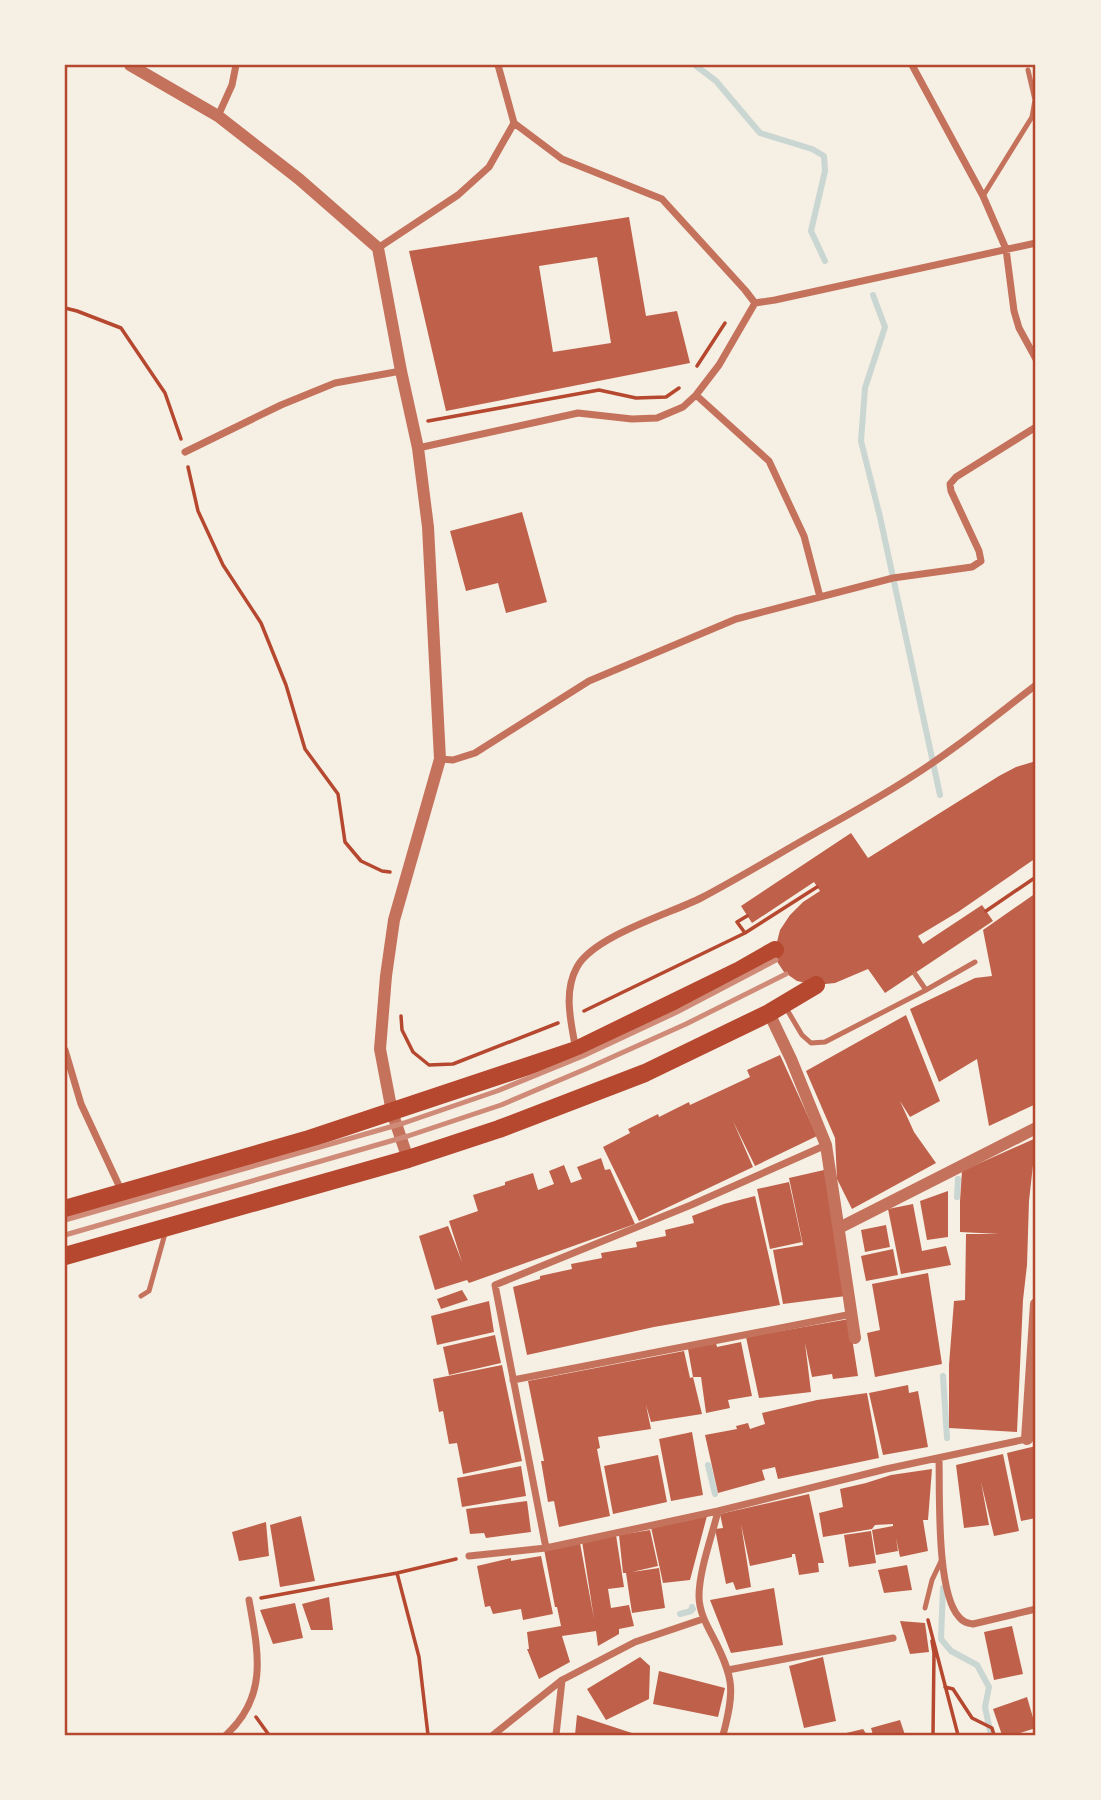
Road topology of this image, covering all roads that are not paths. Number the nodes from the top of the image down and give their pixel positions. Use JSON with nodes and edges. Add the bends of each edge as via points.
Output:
{"nodes":[{"id":1,"x":130,"y":65,"type":"edge"},
{"id":2,"x":236,"y":65,"type":"edge"},
{"id":3,"x":498,"y":65,"type":"edge"},
{"id":4,"x":912,"y":65,"type":"edge"},
{"id":5,"x":1028,"y":70,"type":"dead end"},
{"id":6,"x":218,"y":116,"type":"junction"},
{"id":7,"x":514,"y":123,"type":"junction"},
{"id":8,"x":983,"y":196,"type":"junction"},
{"id":9,"x":1036,"y":243,"type":"edge"},
{"id":10,"x":378,"y":248,"type":"junction"},
{"id":11,"x":1006,"y":249,"type":"junction"},
{"id":12,"x":755,"y":303,"type":"junction"},
{"id":13,"x":1036,"y":359,"type":"edge"},
{"id":14,"x":401,"y":371,"type":"junction"},
{"id":15,"x":696,"y":395,"type":"junction"},
{"id":16,"x":1036,"y":427,"type":"edge"},
{"id":17,"x":418,"y":448,"type":"junction"},
{"id":18,"x":185,"y":453,"type":"road end"},
{"id":19,"x":820,"y":597,"type":"junction"},
{"id":20,"x":1036,"y":685,"type":"edge"},
{"id":21,"x":440,"y":759,"type":"junction"},
{"id":22,"x":775,"y":950,"type":"dead end"},
{"id":23,"x":975,"y":962,"type":"dead end"},
{"id":24,"x":915,"y":974,"type":"dead end"},
{"id":25,"x":816,"y":985,"type":"dead end"},
{"id":26,"x":926,"y":990,"type":"junction"},
{"id":27,"x":776,"y":1009,"type":"junction"},
{"id":28,"x":65,"y":1050,"type":"edge"},
{"id":29,"x":576,"y":1051,"type":"junction"},
{"id":30,"x":392,"y":1112,"type":"junction"},
{"id":31,"x":1036,"y":1128,"type":"edge"},
{"id":32,"x":826,"y":1145,"type":"junction"},
{"id":33,"x":408,"y":1159,"type":"junction"},
{"id":34,"x":122,"y":1193,"type":"junction"},
{"id":35,"x":65,"y":1209,"type":"edge"},
{"id":36,"x":167,"y":1226,"type":"junction"},
{"id":37,"x":839,"y":1228,"type":"junction"},
{"id":38,"x":65,"y":1256,"type":"edge"},
{"id":39,"x":141,"y":1296,"type":"dead end"},
{"id":40,"x":1036,"y":1304,"type":"edge"},
{"id":41,"x":852,"y":1314,"type":"junction"},
{"id":42,"x":855,"y":1338,"type":"dead end"},
{"id":43,"x":513,"y":1380,"type":"junction"},
{"id":44,"x":1032,"y":1438,"type":"edge"},
{"id":45,"x":939,"y":1458,"type":"junction"},
{"id":46,"x":718,"y":1511,"type":"junction"},
{"id":47,"x":546,"y":1548,"type":"junction"},
{"id":48,"x":469,"y":1556,"type":"road end"},
{"id":49,"x":942,"y":1559,"type":"junction"},
{"id":50,"x":249,"y":1600,"type":"road end"},
{"id":51,"x":925,"y":1608,"type":"road end"},
{"id":52,"x":1036,"y":1609,"type":"edge"},
{"id":53,"x":703,"y":1619,"type":"junction"},
{"id":54,"x":893,"y":1638,"type":"dead end"},
{"id":55,"x":728,"y":1670,"type":"junction"},
{"id":56,"x":562,"y":1680,"type":"junction"},
{"id":57,"x":226,"y":1735,"type":"edge"},
{"id":58,"x":493,"y":1735,"type":"edge"},
{"id":59,"x":556,"y":1735,"type":"edge"},
{"id":60,"x":723,"y":1735,"type":"edge"}],
"edges":[{"from":1,"to":6,"type":"street"},
{"from":2,"to":6,"type":"street"},
{"from":3,"to":7,"type":"street"},
{"from":4,"to":8,"type":"street"},
{"from":5,"to":8,"type":"lane","via":[[1035,100],[1032,117]]},
{"from":6,"to":10,"type":"street"},
{"from":7,"to":10,"type":"street","via":[[489,167],[458,195]]},
{"from":7,"to":12,"type":"street","via":[[562,159],[662,199]]},
{"from":8,"to":11,"type":"street"},
{"from":9,"to":11,"type":"street"},
{"from":10,"to":14,"type":"street"},
{"from":11,"to":12,"type":"street"},
{"from":11,"to":13,"type":"street","via":[[1014,311]]},
{"from":12,"to":15,"type":"street"},
{"from":14,"to":17,"type":"street"},
{"from":14,"to":18,"type":"street","via":[[335,383]]},
{"from":15,"to":17,"type":"street","via":[[683,407],[657,418],[578,413]]},
{"from":15,"to":19,"type":"street","via":[[769,461],[804,536]]},
{"from":16,"to":19,"type":"street","via":[[950,484],[981,561],[972,567],[893,578]]},
{"from":17,"to":21,"type":"street","via":[[428,527]]},
{"from":19,"to":21,"type":"street","via":[[736,619],[687,639],[589,681],[475,753]]},
{"from":20,"to":29,"type":"street","via":[[909,779],[729,883],[593,949],[577,966],[569,993]]},
{"from":21,"to":30,"type":"street","via":[[405,876],[387,964],[380,1049]]},
{"from":22,"to":29,"type":"main road"},
{"from":23,"to":26,"type":"lane"},
{"from":24,"to":26,"type":"lane"},
{"from":25,"to":27,"type":"main road"},
{"from":26,"to":27,"type":"lane","via":[[825,1042],[811,1043]]},
{"from":27,"to":32,"type":"street","via":[[790,1059]]},
{"from":27,"to":33,"type":"main road","via":[[645,1073]]},
{"from":28,"to":34,"type":"street","via":[[80,1104]]},
{"from":29,"to":30,"type":"main road"},
{"from":30,"to":33,"type":"street"},
{"from":30,"to":34,"type":"main road"},
{"from":31,"to":37,"type":"street"},
{"from":32,"to":37,"type":"street"},
{"from":32,"to":43,"type":"street","via":[[495,1285]]},
{"from":33,"to":36,"type":"main road"},
{"from":34,"to":35,"type":"main road"},
{"from":36,"to":38,"type":"main road"},
{"from":36,"to":39,"type":"lane","via":[[149,1291]]},
{"from":37,"to":41,"type":"street"},
{"from":40,"to":44,"type":"street"},
{"from":41,"to":42,"type":"street"},
{"from":41,"to":43,"type":"street"},
{"from":43,"to":47,"type":"street"},
{"from":44,"to":45,"type":"street"},
{"from":45,"to":46,"type":"street"},
{"from":45,"to":49,"type":"street"},
{"from":46,"to":47,"type":"street"},
{"from":46,"to":53,"type":"street","via":[[702,1573],[699,1597]]},
{"from":47,"to":48,"type":"street"},
{"from":49,"to":51,"type":"lane"},
{"from":49,"to":52,"type":"street","via":[[946,1592],[965,1622]]},
{"from":50,"to":57,"type":"street","via":[[257,1680],[249,1707]]},
{"from":53,"to":55,"type":"street"},
{"from":53,"to":56,"type":"street","via":[[635,1642]]},
{"from":54,"to":55,"type":"street"},
{"from":55,"to":60,"type":"street","via":[[731,1706]]},
{"from":56,"to":58,"type":"street"},
{"from":56,"to":59,"type":"street"}]}
